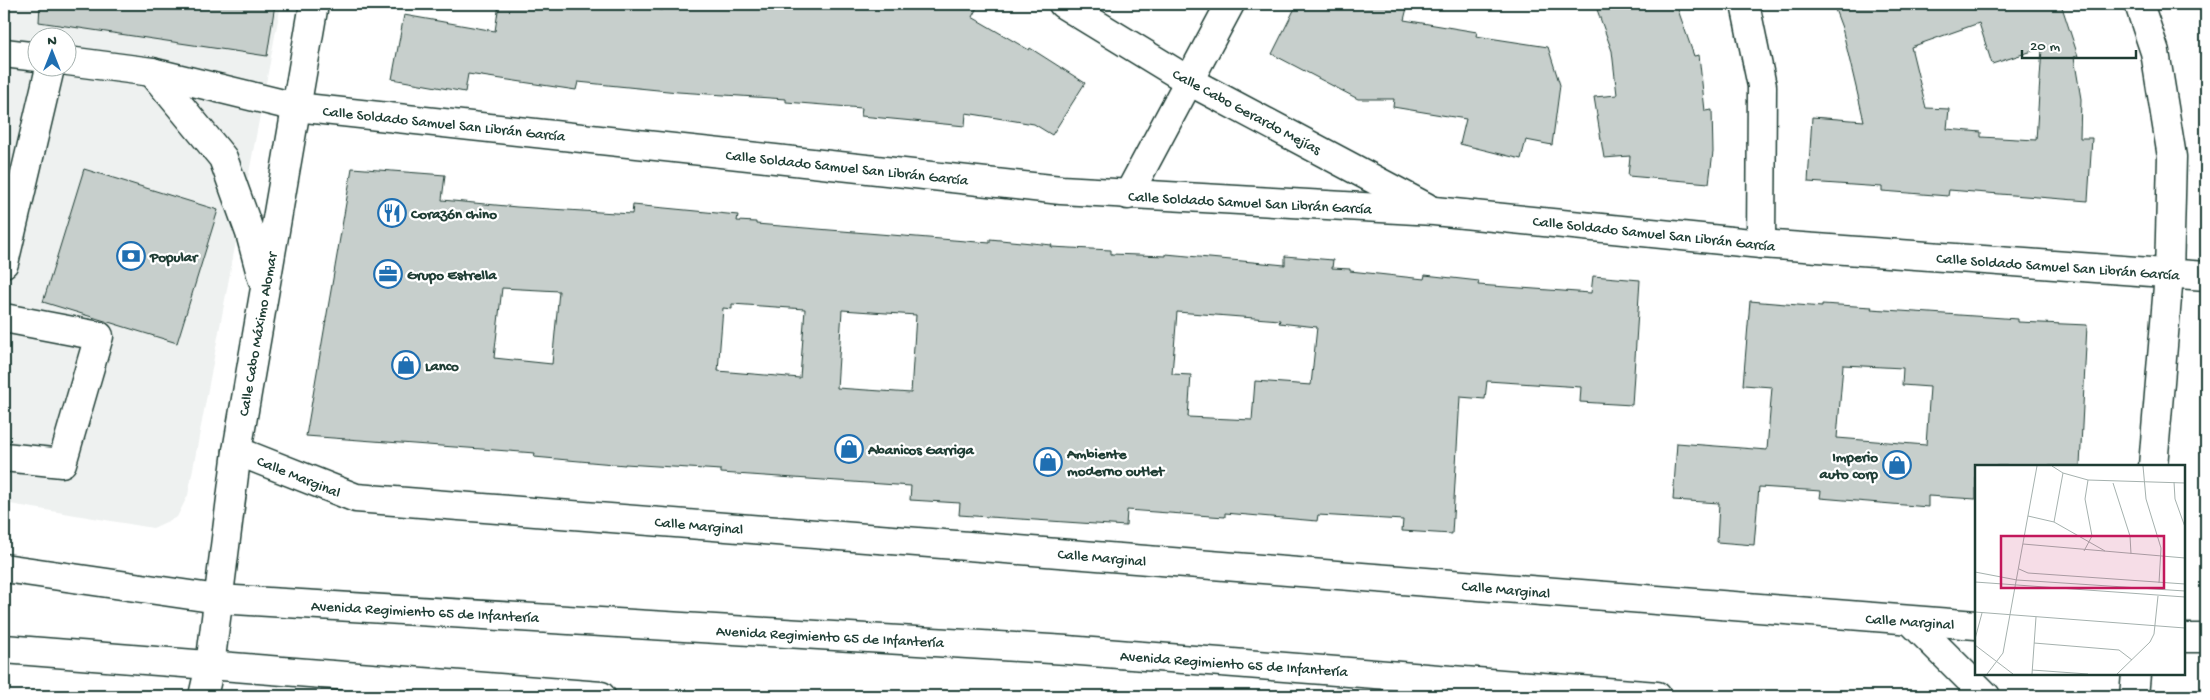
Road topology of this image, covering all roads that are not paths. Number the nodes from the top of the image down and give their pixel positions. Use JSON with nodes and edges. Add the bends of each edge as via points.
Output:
{"nodes":[{"id":1,"x":314,"y":4,"type":"edge"},
{"id":2,"x":1063,"y":4,"type":"edge"},
{"id":3,"x":1230,"y":4,"type":"edge"},
{"id":4,"x":1745,"y":4,"type":"edge"},
{"id":5,"x":2139,"y":4,"type":"edge"},
{"id":6,"x":4,"y":53,"type":"edge"},
{"id":7,"x":28,"y":56,"type":"edge"},
{"id":8,"x":78,"y":62,"type":"edge"},
{"id":9,"x":152,"y":72,"type":"junction"},
{"id":10,"x":48,"y":78,"type":"edge"},
{"id":11,"x":1189,"y":81,"type":"junction"},
{"id":12,"x":296,"y":107,"type":"junction"},
{"id":13,"x":1128,"y":195,"type":"junction"},
{"id":14,"x":1434,"y":211,"type":"junction"},
{"id":15,"x":1761,"y":244,"type":"junction"},
{"id":16,"x":4,"y":263,"type":"edge"},
{"id":17,"x":2169,"y":274,"type":"junction"},
{"id":18,"x":2206,"y":276,"type":"edge"},
{"id":19,"x":265,"y":289,"type":"junction"},
{"id":20,"x":4,"y":318,"type":"edge"},
{"id":21,"x":237,"y":451,"type":"junction"},
{"id":22,"x":4,"y":457,"type":"edge"},
{"id":23,"x":2153,"y":465,"type":"edge"},
{"id":24,"x":4,"y":568,"type":"edge"},
{"id":25,"x":218,"y":599,"type":"junction"},
{"id":26,"x":1911,"y":621,"type":"junction"},
{"id":27,"x":1975,"y":626,"type":"edge"},
{"id":28,"x":2185,"y":638,"type":"edge"},
{"id":29,"x":2206,"y":638,"type":"edge"},
{"id":30,"x":4,"y":649,"type":"edge"},
{"id":31,"x":210,"y":666,"type":"junction"},
{"id":32,"x":2136,"y":675,"type":"edge"},
{"id":33,"x":203,"y":696,"type":"edge"},
{"id":34,"x":601,"y":696,"type":"edge"},
{"id":35,"x":1657,"y":696,"type":"edge"},
{"id":36,"x":1986,"y":696,"type":"edge"},
{"id":37,"x":2134,"y":696,"type":"edge"}],
"edges":[{"from":1,"to":12,"type":"main road","name":"Calle Cabo Máximo Alomar"},
{"from":2,"to":11,"type":"main road","name":"Calle Cabo Gerardo Mejías"},
{"from":3,"to":11,"type":"main road"},
{"from":4,"to":15,"type":"main road","via":[[1762,86]]},
{"from":5,"to":17,"type":"main road","via":[[2155,52],[2172,157]]},
{"from":6,"to":7,"type":"main road"},
{"from":8,"to":9,"type":"main road","name":"Calle Soldado Samuel San Librán García"},
{"from":9,"to":12,"type":"main road","name":"Calle Soldado Samuel San Librán García"},
{"from":9,"to":19,"type":"main road","via":[[223,158],[250,233]]},
{"from":10,"to":16,"type":"main road"},
{"from":11,"to":13,"type":"main road"},
{"from":11,"to":14,"type":"main road","name":"Calle Cabo Gerardo Mejías"},
{"from":12,"to":13,"type":"main road","name":"Calle Soldado Samuel San Librán García"},
{"from":12,"to":19,"type":"main road","name":"Calle Cabo Máximo Alomar"},
{"from":13,"to":14,"type":"main road","name":"Calle Soldado Samuel San Librán García"},
{"from":14,"to":15,"type":"main road","name":"Calle Soldado Samuel San Librán García"},
{"from":15,"to":17,"type":"main road","name":"Calle Soldado Samuel San Librán García"},
{"from":17,"to":18,"type":"main road","name":"Calle Soldado Samuel San Librán García"},
{"from":17,"to":23,"type":"main road"},
{"from":19,"to":21,"type":"main road","name":"Calle Cabo Máximo Alomar"},
{"from":20,"to":22,"type":"main road","via":[[99,336],[62,463]]},
{"from":21,"to":25,"type":"main road","name":"Calle Cabo Máximo Alomar"},
{"from":21,"to":26,"type":"main road","name":"Calle Marginal","via":[[356,498]]},
{"from":24,"to":25,"type":"main road","name":"Avenida Regimiento 65 de Infantería"},
{"from":25,"to":31,"type":"main road","name":"Calle Cabo Máximo Alomar"},
{"from":25,"to":35,"type":"main road","name":"Avenida Regimiento 65 de Infantería","via":[[1067,650]]},
{"from":26,"to":27,"type":"main road","name":"Calle Marginal"},
{"from":26,"to":36,"type":"main road"},
{"from":28,"to":29,"type":"main road"},
{"from":30,"to":31,"type":"main road"},
{"from":31,"to":33,"type":"main road","name":"Calle Cabo Máximo Alomar"},
{"from":31,"to":34,"type":"main road"},
{"from":32,"to":37,"type":"main road"}]}
